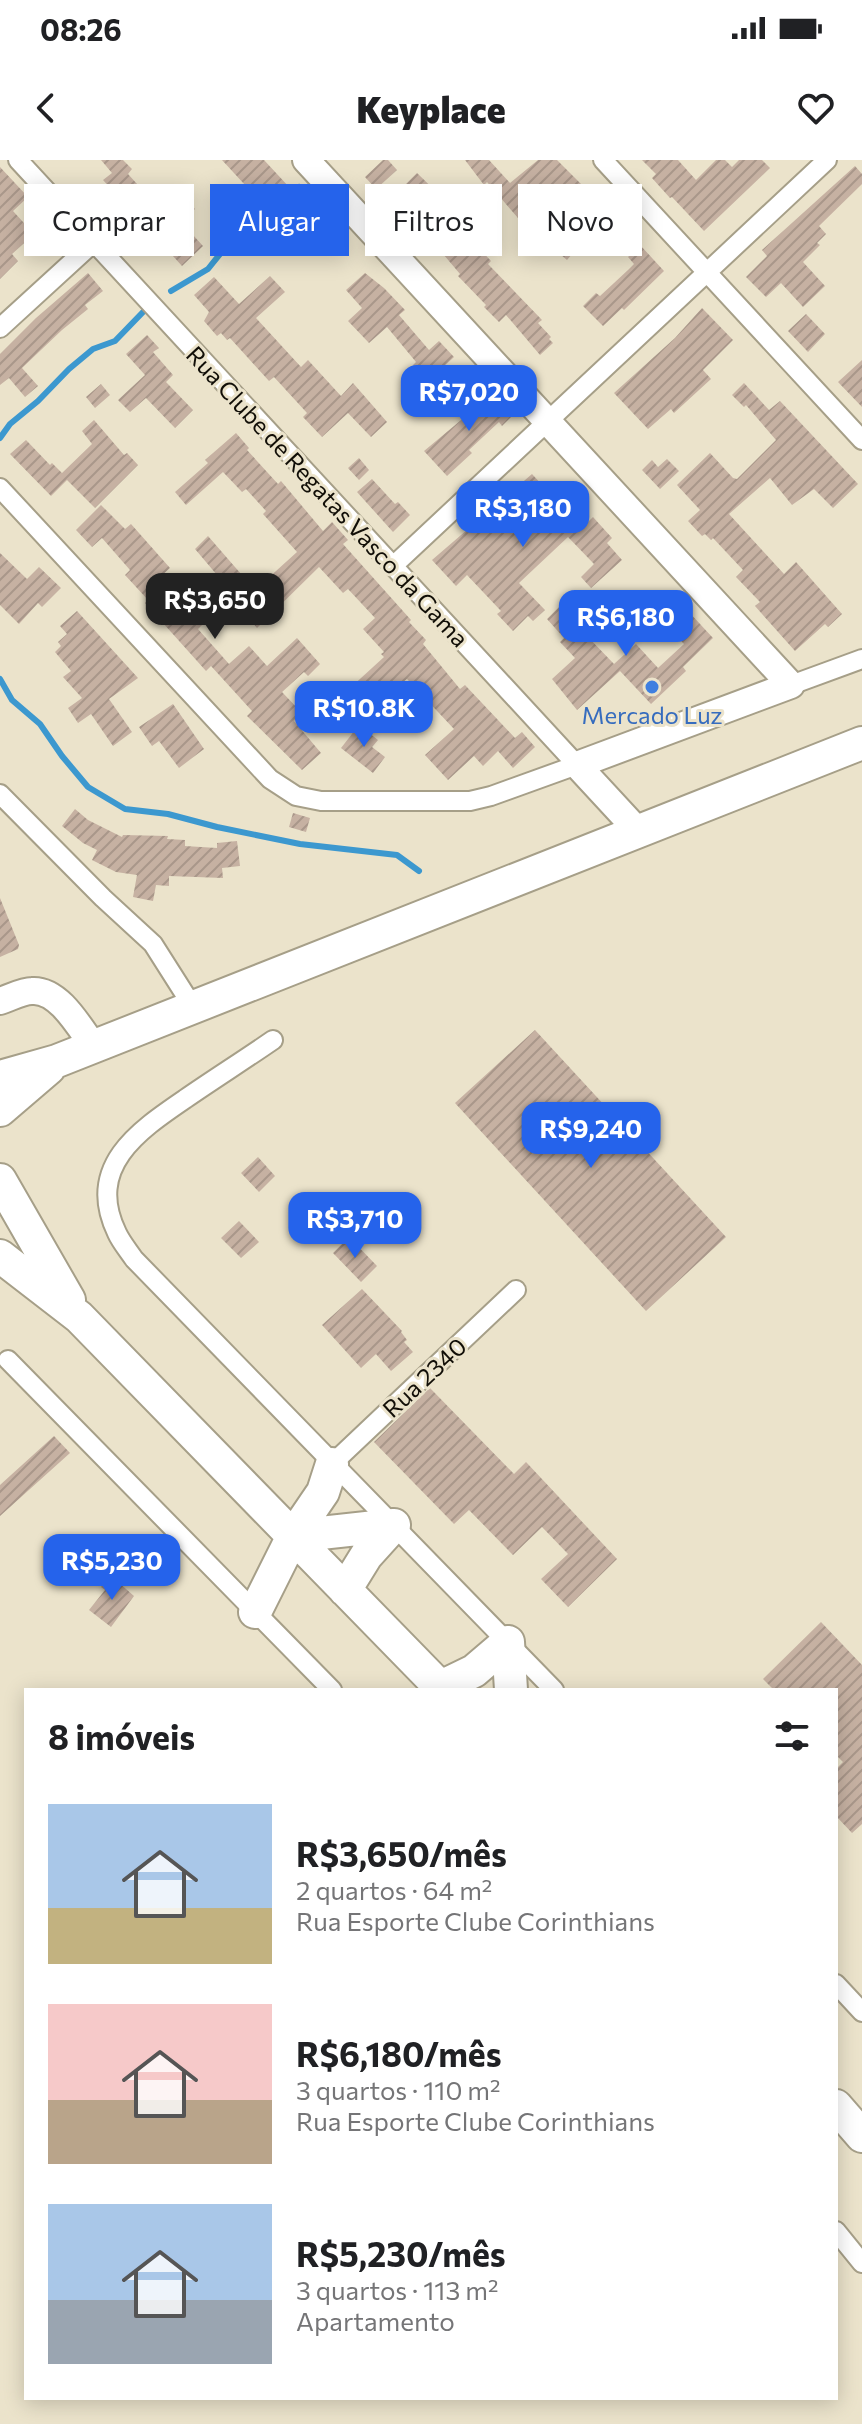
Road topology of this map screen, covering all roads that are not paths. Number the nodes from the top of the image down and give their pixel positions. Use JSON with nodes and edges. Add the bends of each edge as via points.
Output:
{"nodes":[{"id":1,"x":18,"y":160,"type":"edge"},
{"id":2,"x":306,"y":160,"type":"edge"},
{"id":3,"x":603,"y":160,"type":"edge"},
{"id":4,"x":827,"y":160,"type":"edge"},
{"id":5,"x":40,"y":184,"type":"edge"},
{"id":6,"x":79,"y":256,"type":"edge"},
{"id":7,"x":107,"y":256,"type":"edge"},
{"id":8,"x":707,"y":273,"type":"junction"},
{"id":9,"x":0,"y":328,"type":"edge"},
{"id":10,"x":548,"y":422,"type":"junction"},
{"id":11,"x":862,"y":440,"type":"edge"},
{"id":12,"x":0,"y":488,"type":"edge"},
{"id":13,"x":393,"y":566,"type":"junction"},
{"id":14,"x":862,"y":659,"type":"edge"},
{"id":15,"x":791,"y":685,"type":"junction"},
{"id":16,"x":862,"y":743,"type":"edge"},
{"id":17,"x":577,"y":765,"type":"junction"},
{"id":18,"x":0,"y":794,"type":"edge"},
{"id":19,"x":638,"y":831,"type":"junction"},
{"id":20,"x":0,"y":1001,"type":"edge"},
{"id":21,"x":193,"y":1007,"type":"junction"},
{"id":22,"x":273,"y":1040,"type":"dead end"},
{"id":23,"x":94,"y":1047,"type":"junction"},
{"id":24,"x":57,"y":1061,"type":"junction"},
{"id":25,"x":0,"y":1077,"type":"edge"},
{"id":26,"x":0,"y":1110,"type":"edge"},
{"id":27,"x":0,"y":1180,"type":"edge"},
{"id":28,"x":0,"y":1256,"type":"edge"},
{"id":29,"x":516,"y":1290,"type":"dead end"},
{"id":30,"x":79,"y":1317,"type":"junction"},
{"id":31,"x":8,"y":1360,"type":"dead end"},
{"id":32,"x":332,"y":1464,"type":"junction"},
{"id":33,"x":394,"y":1525,"type":"junction"},
{"id":34,"x":293,"y":1536,"type":"junction"},
{"id":35,"x":345,"y":1590,"type":"junction"},
{"id":36,"x":255,"y":1612,"type":"junction"},
{"id":37,"x":508,"y":1642,"type":"junction"},
{"id":38,"x":330,"y":1688,"type":"edge"},
{"id":39,"x":441,"y":1688,"type":"edge"},
{"id":40,"x":444,"y":1688,"type":"edge"},
{"id":41,"x":511,"y":1688,"type":"edge"},
{"id":42,"x":552,"y":1688,"type":"edge"},
{"id":43,"x":838,"y":1986,"type":"edge"},
{"id":44,"x":862,"y":2012,"type":"edge"},
{"id":45,"x":838,"y":2108,"type":"edge"},
{"id":46,"x":862,"y":2136,"type":"edge"},
{"id":47,"x":838,"y":2233,"type":"edge"},
{"id":48,"x":862,"y":2263,"type":"edge"}],
"edges":[{"from":1,"to":5,"type":"street","name":"Rua Clube de Regatas Vasco da Gama"},
{"from":2,"to":10,"type":"street"},
{"from":3,"to":8,"type":"street"},
{"from":4,"to":8,"type":"street"},
{"from":6,"to":9,"type":"street"},
{"from":7,"to":13,"type":"street","name":"Rua Clube de Regatas Vasco da Gama"},
{"from":8,"to":10,"type":"street"},
{"from":8,"to":11,"type":"street"},
{"from":10,"to":13,"type":"street"},
{"from":10,"to":15,"type":"street"},
{"from":12,"to":17,"type":"street","via":[[270,779],[296,796],[321,801],[470,801]]},
{"from":13,"to":17,"type":"street","name":"Rua Clube de Regatas Vasco da Gama"},
{"from":14,"to":15,"type":"street"},
{"from":15,"to":17,"type":"street"},
{"from":16,"to":19,"type":"highway"},
{"from":17,"to":19,"type":"street","name":"Rua Clube de Regatas Vasco da Gama"},
{"from":18,"to":21,"type":"street","via":[[153,944]]},
{"from":19,"to":21,"type":"highway"},
{"from":20,"to":23,"type":"street","via":[[33,990],[47,994]]},
{"from":21,"to":23,"type":"highway"},
{"from":22,"to":32,"type":"street","via":[[141,1128],[119,1154],[109,1182],[109,1208],[116,1233],[134,1259]]},
{"from":23,"to":24,"type":"highway"},
{"from":24,"to":25,"type":"highway"},
{"from":24,"to":26,"type":"highway"},
{"from":27,"to":30,"type":"highway"},
{"from":28,"to":30,"type":"highway"},
{"from":29,"to":32,"type":"street","name":"Rua 2340"},
{"from":30,"to":34,"type":"highway"},
{"from":31,"to":36,"type":"street"},
{"from":32,"to":33,"type":"street"},
{"from":32,"to":34,"type":"highway","via":[[323,1492]]},
{"from":33,"to":34,"type":"highway"},
{"from":33,"to":35,"type":"highway"},
{"from":33,"to":37,"type":"street"},
{"from":34,"to":35,"type":"highway"},
{"from":34,"to":36,"type":"highway"},
{"from":35,"to":39,"type":"highway"},
{"from":36,"to":38,"type":"street"},
{"from":37,"to":40,"type":"highway"},
{"from":37,"to":41,"type":"highway"},
{"from":37,"to":42,"type":"street"},
{"from":43,"to":44,"type":"street"},
{"from":45,"to":46,"type":"highway"},
{"from":47,"to":48,"type":"street"}]}
